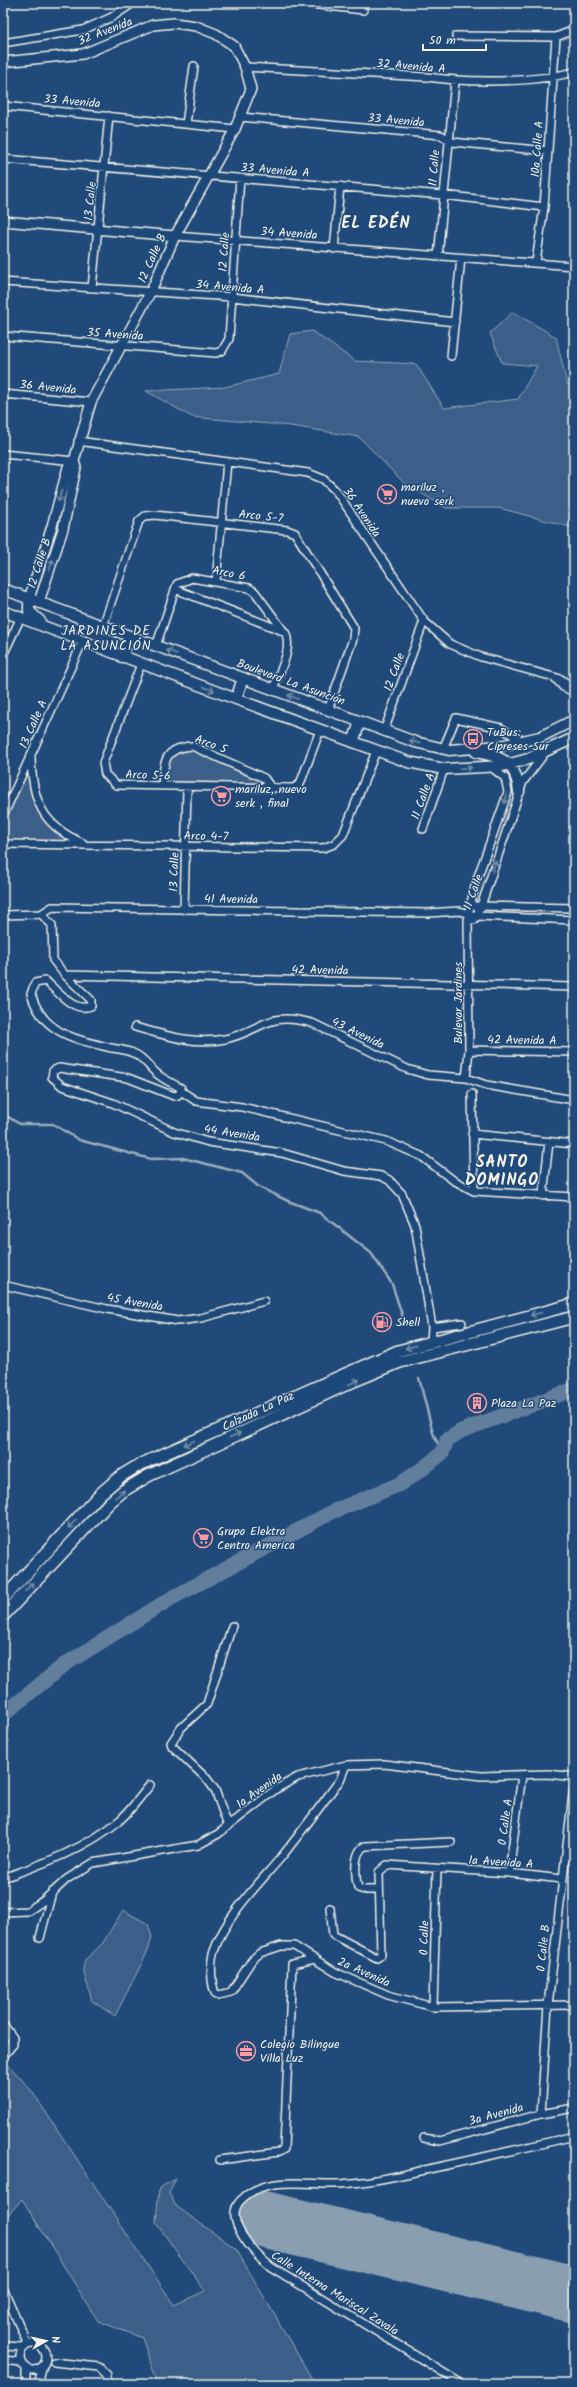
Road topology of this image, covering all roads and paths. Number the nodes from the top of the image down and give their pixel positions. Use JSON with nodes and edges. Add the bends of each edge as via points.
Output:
{"nodes":[{"id":1,"x":133,"y":3,"type":"edge"},
{"id":2,"x":301,"y":3,"type":"edge"},
{"id":3,"x":364,"y":10,"type":"dead end"},
{"id":4,"x":574,"y":30,"type":"edge"},
{"id":5,"x":456,"y":36,"type":"dead end"},
{"id":6,"x":556,"y":37,"type":"junction"},
{"id":7,"x":3,"y":43,"type":"edge"},
{"id":8,"x":3,"y":62,"type":"edge"},
{"id":9,"x":194,"y":66,"type":"dead end"},
{"id":10,"x":245,"y":67,"type":"junction"},
{"id":11,"x":574,"y":72,"type":"edge"},
{"id":12,"x":554,"y":78,"type":"junction"},
{"id":13,"x":455,"y":81,"type":"junction"},
{"id":14,"x":3,"y":106,"type":"edge"},
{"id":15,"x":109,"y":116,"type":"junction"},
{"id":16,"x":240,"y":117,"type":"junction"},
{"id":17,"x":186,"y":124,"type":"junction"},
{"id":18,"x":235,"y":129,"type":"junction"},
{"id":19,"x":448,"y":139,"type":"junction"},
{"id":20,"x":548,"y":151,"type":"junction"},
{"id":21,"x":3,"y":159,"type":"edge"},
{"id":22,"x":104,"y":168,"type":"junction"},
{"id":23,"x":210,"y":176,"type":"junction"},
{"id":24,"x":240,"y":178,"type":"junction"},
{"id":25,"x":340,"y":186,"type":"junction"},
{"id":26,"x":443,"y":195,"type":"junction"},
{"id":27,"x":544,"y":207,"type":"junction"},
{"id":28,"x":3,"y":221,"type":"edge"},
{"id":29,"x":98,"y":229,"type":"junction"},
{"id":30,"x":175,"y":236,"type":"junction"},
{"id":31,"x":236,"y":241,"type":"junction"},
{"id":32,"x":334,"y":249,"type":"junction"},
{"id":33,"x":438,"y":257,"type":"junction"},
{"id":34,"x":461,"y":258,"type":"junction"},
{"id":35,"x":536,"y":262,"type":"junction"},
{"id":36,"x":574,"y":266,"type":"edge"},
{"id":37,"x":3,"y":282,"type":"edge"},
{"id":38,"x":92,"y":288,"type":"junction"},
{"id":39,"x":151,"y":291,"type":"junction"},
{"id":40,"x":232,"y":298,"type":"junction"},
{"id":41,"x":455,"y":322,"type":"junction"},
{"id":42,"x":3,"y":336,"type":"edge"},
{"id":43,"x":123,"y":345,"type":"junction"},
{"id":44,"x":225,"y":349,"type":"joint"},
{"id":45,"x":451,"y":356,"type":"dead end"},
{"id":46,"x":3,"y":394,"type":"edge"},
{"id":47,"x":91,"y":402,"type":"junction"},
{"id":48,"x":78,"y":441,"type":"junction"},
{"id":49,"x":3,"y":454,"type":"edge"},
{"id":50,"x":74,"y":461,"type":"junction"},
{"id":51,"x":227,"y":462,"type":"junction"},
{"id":52,"x":222,"y":523,"type":"junction"},
{"id":53,"x":216,"y":582,"type":"junction"},
{"id":54,"x":3,"y":589,"type":"edge"},
{"id":55,"x":175,"y":589,"type":"junction"},
{"id":56,"x":28,"y":599,"type":"junction"},
{"id":57,"x":39,"y":602,"type":"junction"},
{"id":58,"x":3,"y":611,"type":"edge"},
{"id":59,"x":21,"y":617,"type":"junction"},
{"id":60,"x":424,"y":621,"type":"junction"},
{"id":61,"x":103,"y":626,"type":"junction"},
{"id":62,"x":49,"y":627,"type":"junction"},
{"id":63,"x":284,"y":631,"type":"junction"},
{"id":64,"x":130,"y":636,"type":"junction"},
{"id":65,"x":83,"y":641,"type":"junction"},
{"id":66,"x":156,"y":646,"type":"junction"},
{"id":67,"x":3,"y":655,"type":"edge"},
{"id":68,"x":122,"y":656,"type":"junction"},
{"id":69,"x":141,"y":664,"type":"junction"},
{"id":70,"x":243,"y":678,"type":"junction"},
{"id":71,"x":273,"y":689,"type":"junction"},
{"id":72,"x":573,"y":693,"type":"edge"},
{"id":73,"x":236,"y":699,"type":"junction"},
{"id":74,"x":328,"y":710,"type":"junction"},
{"id":75,"x":574,"y":720,"type":"edge"},
{"id":76,"x":360,"y":722,"type":"junction"},
{"id":77,"x":320,"y":730,"type":"junction"},
{"id":78,"x":384,"y":731,"type":"junction"},
{"id":79,"x":574,"y":738,"type":"edge"},
{"id":80,"x":353,"y":742,"type":"junction"},
{"id":81,"x":524,"y":742,"type":"junction"},
{"id":82,"x":443,"y":749,"type":"junction"},
{"id":83,"x":464,"y":750,"type":"junction"},
{"id":84,"x":376,"y":751,"type":"junction"},
{"id":85,"x":547,"y":751,"type":"junction"},
{"id":86,"x":31,"y":755,"type":"junction"},
{"id":87,"x":510,"y":764,"type":"junction"},
{"id":88,"x":491,"y":767,"type":"junction"},
{"id":89,"x":444,"y":769,"type":"junction"},
{"id":90,"x":162,"y":786,"type":"junction"},
{"id":91,"x":187,"y":788,"type":"junction"},
{"id":92,"x":272,"y":789,"type":"junction"},
{"id":93,"x":519,"y":792,"type":"junction"},
{"id":94,"x":3,"y":816,"type":"edge"},
{"id":95,"x":423,"y":829,"type":"dead end"},
{"id":96,"x":574,"y":829,"type":"edge"},
{"id":97,"x":574,"y":834,"type":"edge"},
{"id":98,"x":3,"y":844,"type":"edge"},
{"id":99,"x":88,"y":845,"type":"junction"},
{"id":100,"x":186,"y":847,"type":"junction"},
{"id":101,"x":480,"y":906,"type":"junction"},
{"id":102,"x":469,"y":907,"type":"junction"},
{"id":103,"x":574,"y":908,"type":"edge"},
{"id":104,"x":184,"y":910,"type":"junction"},
{"id":105,"x":460,"y":911,"type":"junction"},
{"id":106,"x":40,"y":914,"type":"junction"},
{"id":107,"x":3,"y":915,"type":"edge"},
{"id":108,"x":468,"y":915,"type":"junction"},
{"id":109,"x":476,"y":916,"type":"junction"},
{"id":110,"x":574,"y":920,"type":"edge"},
{"id":111,"x":469,"y":927,"type":"junction"},
{"id":112,"x":65,"y":975,"type":"junction"},
{"id":113,"x":469,"y":984,"type":"junction"},
{"id":114,"x":574,"y":987,"type":"edge"},
{"id":115,"x":135,"y":1027,"type":"dead end"},
{"id":116,"x":469,"y":1050,"type":"junction"},
{"id":117,"x":574,"y":1052,"type":"edge"},
{"id":118,"x":466,"y":1078,"type":"junction"},
{"id":119,"x":181,"y":1091,"type":"junction"},
{"id":120,"x":472,"y":1094,"type":"dead end"},
{"id":121,"x":574,"y":1100,"type":"edge"},
{"id":122,"x":472,"y":1134,"type":"junction"},
{"id":123,"x":549,"y":1142,"type":"junction"},
{"id":124,"x":574,"y":1144,"type":"edge"},
{"id":125,"x":474,"y":1191,"type":"junction"},
{"id":126,"x":543,"y":1196,"type":"junction"},
{"id":127,"x":574,"y":1197,"type":"edge"},
{"id":128,"x":3,"y":1285,"type":"edge"},
{"id":129,"x":264,"y":1301,"type":"dead end"},
{"id":130,"x":574,"y":1304,"type":"edge"},
{"id":131,"x":574,"y":1317,"type":"edge"},
{"id":132,"x":462,"y":1323,"type":"dead end"},
{"id":133,"x":432,"y":1327,"type":"junction"},
{"id":134,"x":431,"y":1341,"type":"junction"},
{"id":135,"x":3,"y":1600,"type":"edge"},
{"id":136,"x":3,"y":1616,"type":"edge"},
{"id":137,"x":232,"y":1626,"type":"dead end"},
{"id":138,"x":346,"y":1765,"type":"junction"},
{"id":139,"x":522,"y":1775,"type":"junction"},
{"id":140,"x":574,"y":1777,"type":"edge"},
{"id":141,"x":150,"y":1786,"type":"dead end"},
{"id":142,"x":574,"y":1786,"type":"edge"},
{"id":143,"x":228,"y":1826,"type":"junction"},
{"id":144,"x":451,"y":1842,"type":"dead end"},
{"id":145,"x":437,"y":1869,"type":"junction"},
{"id":146,"x":509,"y":1873,"type":"junction"},
{"id":147,"x":3,"y":1878,"type":"edge"},
{"id":148,"x":562,"y":1879,"type":"junction"},
{"id":149,"x":379,"y":1890,"type":"junction"},
{"id":150,"x":52,"y":1892,"type":"junction"},
{"id":151,"x":330,"y":1908,"type":"dead end"},
{"id":152,"x":3,"y":1912,"type":"edge"},
{"id":153,"x":40,"y":1938,"type":"dead end"},
{"id":154,"x":315,"y":1959,"type":"junction"},
{"id":155,"x":548,"y":2005,"type":"junction"},
{"id":156,"x":574,"y":2005,"type":"edge"},
{"id":157,"x":433,"y":2007,"type":"junction"},
{"id":158,"x":3,"y":2026,"type":"edge"},
{"id":159,"x":3,"y":2055,"type":"edge"},
{"id":160,"x":574,"y":2108,"type":"edge"},
{"id":161,"x":541,"y":2114,"type":"junction"},
{"id":162,"x":574,"y":2136,"type":"edge"},
{"id":163,"x":424,"y":2138,"type":"dead end"},
{"id":164,"x":220,"y":2160,"type":"dead end"},
{"id":165,"x":3,"y":2288,"type":"edge"},
{"id":166,"x":3,"y":2346,"type":"edge"},
{"id":167,"x":26,"y":2346,"type":"junction"},
{"id":168,"x":3,"y":2360,"type":"edge"},
{"id":169,"x":21,"y":2362,"type":"junction"},
{"id":170,"x":54,"y":2362,"type":"dead end"},
{"id":171,"x":43,"y":2366,"type":"junction"},
{"id":172,"x":26,"y":2368,"type":"junction"},
{"id":173,"x":26,"y":2384,"type":"edge"},
{"id":174,"x":38,"y":2384,"type":"edge"},
{"id":175,"x":106,"y":2384,"type":"edge"},
{"id":176,"x":462,"y":2384,"type":"edge"}],
"edges":[{"from":1,"to":7,"type":"street","via":[[112,17],[84,30]]},
{"from":2,"to":3,"type":"street"},
{"from":4,"to":6,"type":"street"},
{"from":5,"to":6,"type":"street"},
{"from":6,"to":12,"type":"street","name":"10a Calle A"},
{"from":8,"to":10,"type":"street","name":"32 Avenida","via":[[83,54],[153,25],[174,23],[196,26],[216,34],[234,46]]},
{"from":9,"to":17,"type":"street"},
{"from":10,"to":13,"type":"street","name":"32 Avenida A","via":[[419,76]]},
{"from":10,"to":16,"type":"street","name":"12 Calle B","via":[[251,89]]},
{"from":11,"to":12,"type":"street","name":"32 Avenida A"},
{"from":12,"to":13,"type":"street","name":"32 Avenida A"},
{"from":12,"to":20,"type":"street","name":"10a Calle A"},
{"from":13,"to":19,"type":"street","name":"11 Calle"},
{"from":14,"to":15,"type":"street","name":"33 Avenida"},
{"from":15,"to":17,"type":"street","name":"33 Avenida"},
{"from":15,"to":22,"type":"street","name":"13 Calle"},
{"from":16,"to":18,"type":"street","name":"12 Calle B"},
{"from":16,"to":19,"type":"street","name":"33 Avenida","via":[[441,135]]},
{"from":17,"to":18,"type":"street","name":"33 Avenida"},
{"from":18,"to":23,"type":"street","name":"12 Calle B"},
{"from":19,"to":20,"type":"street","name":"33 Avenida","via":[[452,142]]},
{"from":19,"to":26,"type":"street","name":"11 Calle"},
{"from":20,"to":27,"type":"street","name":"10a Calle A"},
{"from":21,"to":22,"type":"street","name":"33 Avenida A"},
{"from":22,"to":23,"type":"street","name":"33 Avenida A"},
{"from":22,"to":29,"type":"street","name":"13 Calle"},
{"from":23,"to":24,"type":"street","name":"33 Avenida A"},
{"from":23,"to":30,"type":"street","name":"12 Calle B"},
{"from":24,"to":25,"type":"street","name":"33 Avenida A"},
{"from":24,"to":31,"type":"street","name":"12 Calle"},
{"from":25,"to":26,"type":"street","name":"33 Avenida A"},
{"from":25,"to":32,"type":"street"},
{"from":26,"to":27,"type":"street","name":"33 Avenida A"},
{"from":26,"to":33,"type":"street","name":"11 Calle"},
{"from":27,"to":35,"type":"street","name":"10a Calle A"},
{"from":28,"to":29,"type":"street","name":"34 Avenida"},
{"from":29,"to":30,"type":"street","name":"34 Avenida"},
{"from":29,"to":38,"type":"street","name":"13 Calle"},
{"from":30,"to":31,"type":"street","name":"34 Avenida"},
{"from":30,"to":39,"type":"street","name":"12 Calle B"},
{"from":31,"to":32,"type":"street","name":"34 Avenida"},
{"from":31,"to":40,"type":"street","name":"12 Calle"},
{"from":32,"to":33,"type":"street","name":"34 Avenida"},
{"from":33,"to":34,"type":"street","name":"34 Avenida"},
{"from":34,"to":35,"type":"street","name":"34 Avenida"},
{"from":34,"to":41,"type":"street"},
{"from":35,"to":36,"type":"street","name":"34 Avenida","via":[[543,265]]},
{"from":37,"to":38,"type":"street","name":"34 Avenida A"},
{"from":38,"to":39,"type":"street","name":"34 Avenida A"},
{"from":39,"to":40,"type":"street","name":"34 Avenida A"},
{"from":39,"to":43,"type":"street","name":"12 Calle B"},
{"from":40,"to":41,"type":"street","name":"34 Avenida A"},
{"from":40,"to":44,"type":"street","name":"12 Calle","via":[[230,340]]},
{"from":41,"to":45,"type":"street"},
{"from":42,"to":43,"type":"street","name":"35 Avenida"},
{"from":43,"to":44,"type":"street","name":"35 Avenida","via":[[216,353]]},
{"from":43,"to":47,"type":"street","name":"12 Calle B"},
{"from":46,"to":47,"type":"street","name":"36 Avenida"},
{"from":47,"to":48,"type":"street","name":"12 Calle B"},
{"from":48,"to":50,"type":"street","name":"12 Calle B"},
{"from":48,"to":51,"type":"street","name":"36 Avenida"},
{"from":49,"to":50,"type":"street"},
{"from":50,"to":56,"type":"street","name":"12 Calle B","one_way":true,"via":[[68,466]]},
{"from":57,"to":50,"type":"street","name":"12 Calle B","one_way":true,"via":[[63,529],[76,468]]},
{"from":51,"to":52,"type":"street"},
{"from":51,"to":60,"type":"street","name":"36 Avenida","via":[[308,473],[324,479],[336,491]]},
{"from":52,"to":53,"type":"street"},
{"from":52,"to":61,"type":"street","name":"Arco 5-7","via":[[154,515],[145,516],[138,521]]},
{"from":52,"to":74,"type":"street","name":"Arco 5-7","via":[[295,533],[349,619],[354,628],[354,638]]},
{"from":53,"to":55,"type":"street","name":"Arco 6","via":[[192,578],[177,584]]},
{"from":53,"to":63,"type":"street","name":"Arco 6","via":[[255,592]]},
{"from":54,"to":56,"type":"main road","name":"Boulevard La Asunción"},
{"from":55,"to":63,"type":"street"},
{"from":55,"to":66,"type":"street"},
{"from":56,"to":57,"type":"main road","name":"Boulevard La Asunción"},
{"from":56,"to":62,"type":"main road","via":[[29,611]]},
{"from":57,"to":61,"type":"main road","name":"Boulevard La Asunción"},
{"from":58,"to":59,"type":"main road"},
{"from":59,"to":62,"type":"main road"},
{"from":59,"to":67,"type":"street"},
{"from":60,"to":72,"type":"street","name":"36 Avenida","via":[[450,644],[482,657],[538,671],[555,678]]},
{"from":60,"to":78,"type":"street","name":"12 Calle"},
{"from":61,"to":64,"type":"main road","name":"Boulevard La Asunción"},
{"from":62,"to":65,"type":"main road"},
{"from":63,"to":71,"type":"street","name":"Arco 6","via":[[288,648]]},
{"from":64,"to":66,"type":"main road","name":"Boulevard La Asunción"},
{"from":64,"to":68,"type":"main road"},
{"from":65,"to":68,"type":"main road"},
{"from":65,"to":86,"type":"street","name":"13 Calle A"},
{"from":70,"to":66,"type":"main road","name":"Boulevard La Asunción","one_way":true},
{"from":68,"to":69,"type":"main road"},
{"from":69,"to":73,"type":"main road","one_way":true},
{"from":69,"to":90,"type":"street","name":"Arco 5-6","via":[[103,768],[107,779],[116,785]]},
{"from":70,"to":71,"type":"main road","name":"Boulevard La Asunción"},
{"from":70,"to":73,"type":"main road"},
{"from":74,"to":71,"type":"main road","name":"Boulevard La Asunción","one_way":true},
{"from":73,"to":77,"type":"main road"},
{"from":74,"to":76,"type":"main road","name":"Boulevard La Asunción"},
{"from":75,"to":81,"type":"main road","name":"Boulevard La Asunción"},
{"from":76,"to":78,"type":"main road","name":"Boulevard La Asunción"},
{"from":76,"to":80,"type":"main road"},
{"from":77,"to":80,"type":"main road"},
{"from":77,"to":92,"type":"street","name":"Arco 5-6","via":[[300,784],[289,789]]},
{"from":82,"to":78,"type":"main road","name":"Boulevard La Asunción","one_way":true},
{"from":79,"to":85,"type":"main road"},
{"from":80,"to":84,"type":"main road"},
{"from":81,"to":82,"type":"street","via":[[501,728],[456,718]]},
{"from":81,"to":83,"type":"main road","name":"Boulevard La Asunción"},
{"from":82,"to":83,"type":"main road","name":"Boulevard La Asunción"},
{"from":83,"to":87,"type":"main road","via":[[494,755]]},
{"from":84,"to":89,"type":"main road","via":[[408,762]]},
{"from":84,"to":100,"type":"street","name":"Arco 4-7","via":[[342,835],[334,844],[323,848]]},
{"from":85,"to":87,"type":"main road"},
{"from":85,"to":93,"type":"street","name":"11 Calle","via":[[530,771]]},
{"from":86,"to":94,"type":"street","name":"13 Calle A"},
{"from":86,"to":99,"type":"street","name":"Arco 4-7","via":[[32,780],[40,810],[56,828],[70,838]]},
{"from":87,"to":88,"type":"main road"},
{"from":87,"to":93,"type":"main road","via":[[516,774]]},
{"from":89,"to":88,"type":"main road","one_way":true},
{"from":88,"to":102,"type":"street","name":"11 Calle","one_way":true,"via":[[505,778],[508,792]]},
{"from":89,"to":95,"type":"street","name":"11 Calle A"},
{"from":90,"to":91,"type":"street","name":"Arco 5-6"},
{"from":90,"to":92,"type":"street","name":"Arco 5","via":[[166,758],[171,751],[192,746],[264,778]]},
{"from":91,"to":92,"type":"street","name":"Arco 5-6"},
{"from":91,"to":100,"type":"street","name":"13 Calle"},
{"from":101,"to":93,"type":"street","name":"11 Calle","one_way":true},
{"from":96,"to":97,"type":"street"},
{"from":98,"to":99,"type":"street","name":"Arco 4-7"},
{"from":99,"to":100,"type":"street","name":"Arco 4-7"},
{"from":100,"to":104,"type":"street","name":"13 Calle"},
{"from":101,"to":102,"type":"street","name":"41 Avenida"},
{"from":101,"to":103,"type":"street","name":"41 Avenida"},
{"from":101,"to":109,"type":"street","name":"11 Calle"},
{"from":102,"to":105,"type":"street","name":"41 Avenida"},
{"from":102,"to":108,"type":"street","name":"11 Calle"},
{"from":104,"to":105,"type":"street","name":"41 Avenida","via":[[428,913]]},
{"from":104,"to":106,"type":"street","name":"41 Avenida","via":[[52,907]]},
{"from":105,"to":108,"type":"street"},
{"from":106,"to":107,"type":"street","name":"41 Avenida"},
{"from":106,"to":112,"type":"street","via":[[52,925],[53,960]]},
{"from":108,"to":109,"type":"street"},
{"from":108,"to":111,"type":"street","name":"11 Calle"},
{"from":109,"to":110,"type":"street"},
{"from":109,"to":111,"type":"street","name":"11 Calle"},
{"from":111,"to":113,"type":"street","name":"Bulevar Jardines"},
{"from":112,"to":113,"type":"street","name":"42 Avenida"},
{"from":112,"to":119,"type":"street","via":[[91,1000],[91,1006],[77,1006],[66,1000],[46,981],[40,980],[30,994],[45,1022],[63,1034],[81,1041],[141,1057],[155,1072],[181,1088]]},
{"from":113,"to":114,"type":"street","name":"42 Avenida"},
{"from":113,"to":116,"type":"street","name":"Bulevar Jardines"},
{"from":115,"to":118,"type":"street","name":"43 Avenida","via":[[169,1037],[210,1041],[226,1039],[268,1020],[302,1020],[312,1022],[408,1069],[428,1075]]},
{"from":116,"to":117,"type":"street","name":"42 Avenida A"},
{"from":116,"to":118,"type":"street","name":"Bulevar Jardines"},
{"from":118,"to":121,"type":"street","name":"43 Avenida","via":[[486,1085]]},
{"from":119,"to":125,"type":"street","via":[[196,1101],[242,1107],[386,1142],[421,1156],[453,1180]]},
{"from":119,"to":133,"type":"street","name":"44 Avenida","via":[[178,1096],[174,1096],[128,1078],[59,1068],[53,1071],[52,1077],[62,1086],[112,1103],[174,1132],[208,1142],[282,1153],[344,1171],[381,1176],[389,1180],[402,1194],[415,1225]]},
{"from":120,"to":122,"type":"street"},
{"from":122,"to":123,"type":"street"},
{"from":122,"to":125,"type":"street"},
{"from":123,"to":124,"type":"street"},
{"from":123,"to":126,"type":"street"},
{"from":125,"to":126,"type":"street"},
{"from":126,"to":127,"type":"street"},
{"from":128,"to":129,"type":"street","name":"45 Avenida","via":[[107,1309],[178,1321],[201,1318]]},
{"from":130,"to":134,"type":"main road","name":"Calzada La Paz","one_way":true},
{"from":136,"to":131,"type":"main road","name":"Calzada La Paz","one_way":true,"via":[[110,1502],[122,1491],[148,1476],[400,1362]]},
{"from":132,"to":133,"type":"street"},
{"from":133,"to":134,"type":"street","name":"44 Avenida"},
{"from":134,"to":135,"type":"main road","name":"Calzada La Paz","one_way":true,"via":[[366,1364],[139,1465],[100,1494]]},
{"from":137,"to":143,"type":"street","via":[[207,1704],[181,1728],[172,1743],[172,1746],[215,1790]]},
{"from":138,"to":139,"type":"street","name":"1a Avenida","via":[[384,1764],[481,1776]]},
{"from":138,"to":143,"type":"street","name":"1a Avenida","via":[[298,1778],[276,1789]]},
{"from":138,"to":154,"type":"street","name":"2a Avenida","via":[[340,1780],[247,1896],[213,1952],[214,1993],[220,1995],[231,1992],[252,1960],[260,1953],[281,1946],[294,1946]]},
{"from":139,"to":140,"type":"street","name":"1a Avenida"},
{"from":139,"to":146,"type":"street","name":"0 Calle A"},
{"from":141,"to":147,"type":"street","via":[[119,1820],[96,1835],[60,1857]]},
{"from":142,"to":148,"type":"street","name":"0 Calle B"},
{"from":143,"to":150,"type":"street","name":"1a Avenida","via":[[198,1845],[93,1863]]},
{"from":144,"to":149,"type":"street","via":[[361,1848],[357,1857],[358,1888]]},
{"from":145,"to":146,"type":"street","name":"1a Avenida A"},
{"from":145,"to":149,"type":"street","name":"1a Avenida A","via":[[387,1865],[379,1872]]},
{"from":145,"to":157,"type":"street","name":"0 Calle"},
{"from":146,"to":148,"type":"street","name":"1a Avenida A"},
{"from":148,"to":155,"type":"street","name":"0 Calle B"},
{"from":149,"to":151,"type":"street","name":"1a Avenida A","via":[[380,1957],[372,1958],[333,1935]]},
{"from":150,"to":152,"type":"street","name":"1a Avenida","via":[[28,1911]]},
{"from":150,"to":153,"type":"street"},
{"from":154,"to":157,"type":"street","name":"2a Avenida","via":[[335,1972],[388,1995]]},
{"from":154,"to":164,"type":"street","via":[[292,1964],[284,2149],[279,2152]]},
{"from":155,"to":156,"type":"street","name":"2a Avenida"},
{"from":155,"to":157,"type":"street","name":"2a Avenida"},
{"from":155,"to":161,"type":"street","name":"0 Calle B"},
{"from":158,"to":159,"type":"street","via":[[10,2033],[12,2044]]},
{"from":160,"to":161,"type":"street","name":"3a Avenida"},
{"from":161,"to":163,"type":"street","name":"3a Avenida","via":[[440,2141]]},
{"from":162,"to":176,"type":"street","name":"Calle Interna Mariscal Zavala","via":[[403,2175],[338,2184],[279,2184],[263,2187],[241,2200],[237,2209],[237,2220],[247,2245],[258,2257]]},
{"from":165,"to":167,"type":"street"},
{"from":166,"to":167,"type":"street"},
{"from":167,"to":169,"type":"street","via":[[21,2354]]},
{"from":167,"to":171,"type":"street","via":[[36,2344],[43,2348],[46,2356]]},
{"from":168,"to":169,"type":"street"},
{"from":169,"to":172,"type":"street"},
{"from":170,"to":175,"type":"street","via":[[99,2368],[107,2375]]},
{"from":171,"to":172,"type":"street","via":[[37,2370]]},
{"from":171,"to":174,"type":"street"},
{"from":172,"to":173,"type":"street"}]}
